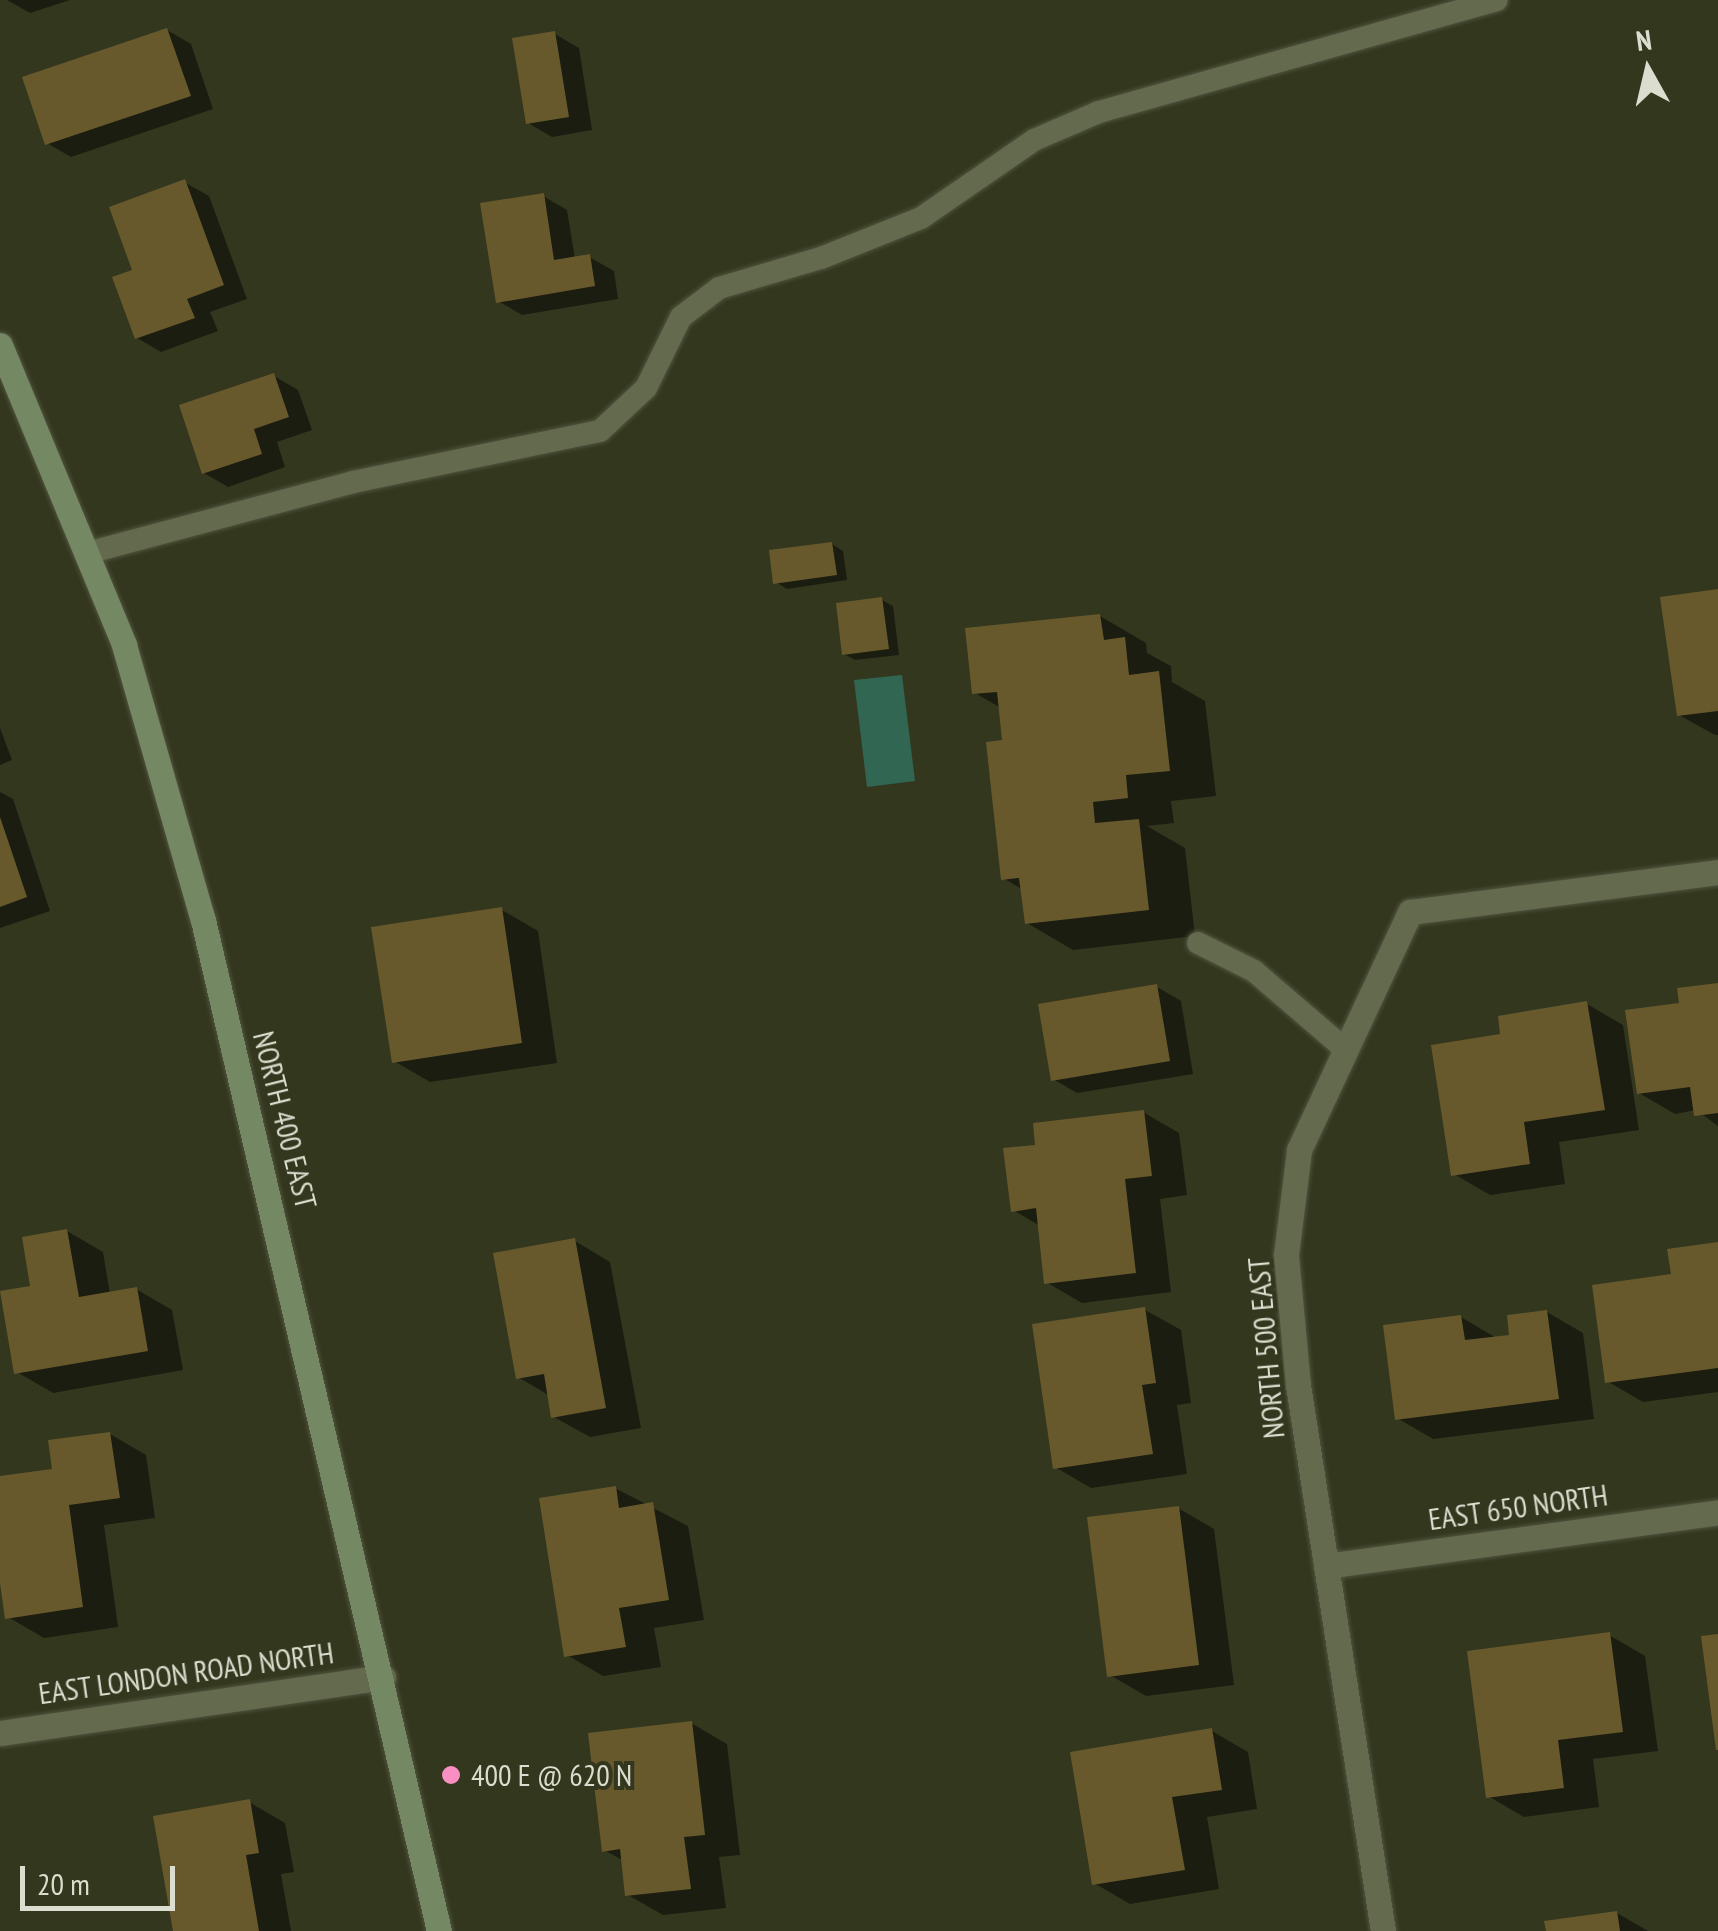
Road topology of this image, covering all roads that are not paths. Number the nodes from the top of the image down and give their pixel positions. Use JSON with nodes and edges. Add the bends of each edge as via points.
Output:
{"nodes":[{"id":1,"x":1497,"y":0,"type":"edge"},
{"id":2,"x":0,"y":345,"type":"edge"},
{"id":3,"x":87,"y":553,"type":"junction"},
{"id":4,"x":1718,"y":872,"type":"edge"},
{"id":5,"x":1198,"y":943,"type":"dead end"},
{"id":6,"x":1347,"y":1052,"type":"junction"},
{"id":7,"x":1718,"y":1512,"type":"edge"},
{"id":8,"x":1326,"y":1566,"type":"junction"},
{"id":9,"x":382,"y":1677,"type":"junction"},
{"id":10,"x":0,"y":1734,"type":"edge"},
{"id":11,"x":439,"y":1931,"type":"edge"},
{"id":12,"x":1383,"y":1931,"type":"edge"}],
"edges":[{"from":1,"to":3,"type":"lane","via":[[1099,112],[1034,140],[922,218],[719,288],[680,318],[646,388],[600,430],[352,482]]},
{"from":2,"to":3,"type":"street","name":"NORTH 400 EAST"},
{"from":3,"to":9,"type":"street","name":"NORTH 400 EAST","via":[[124,646],[203,920]]},
{"from":4,"to":6,"type":"street","name":"NORTH 500 EAST","via":[[1410,912]]},
{"from":5,"to":6,"type":"lane","via":[[1254,970]]},
{"from":6,"to":8,"type":"street","name":"NORTH 500 EAST","via":[[1299,1150],[1286,1255]]},
{"from":7,"to":8,"type":"street","name":"EAST 650 NORTH"},
{"from":8,"to":12,"type":"street","name":"NORTH 500 EAST"},
{"from":9,"to":10,"type":"street","name":"EAST LONDON ROAD NORTH"},
{"from":9,"to":11,"type":"street","name":"NORTH 400 EAST"}]}
